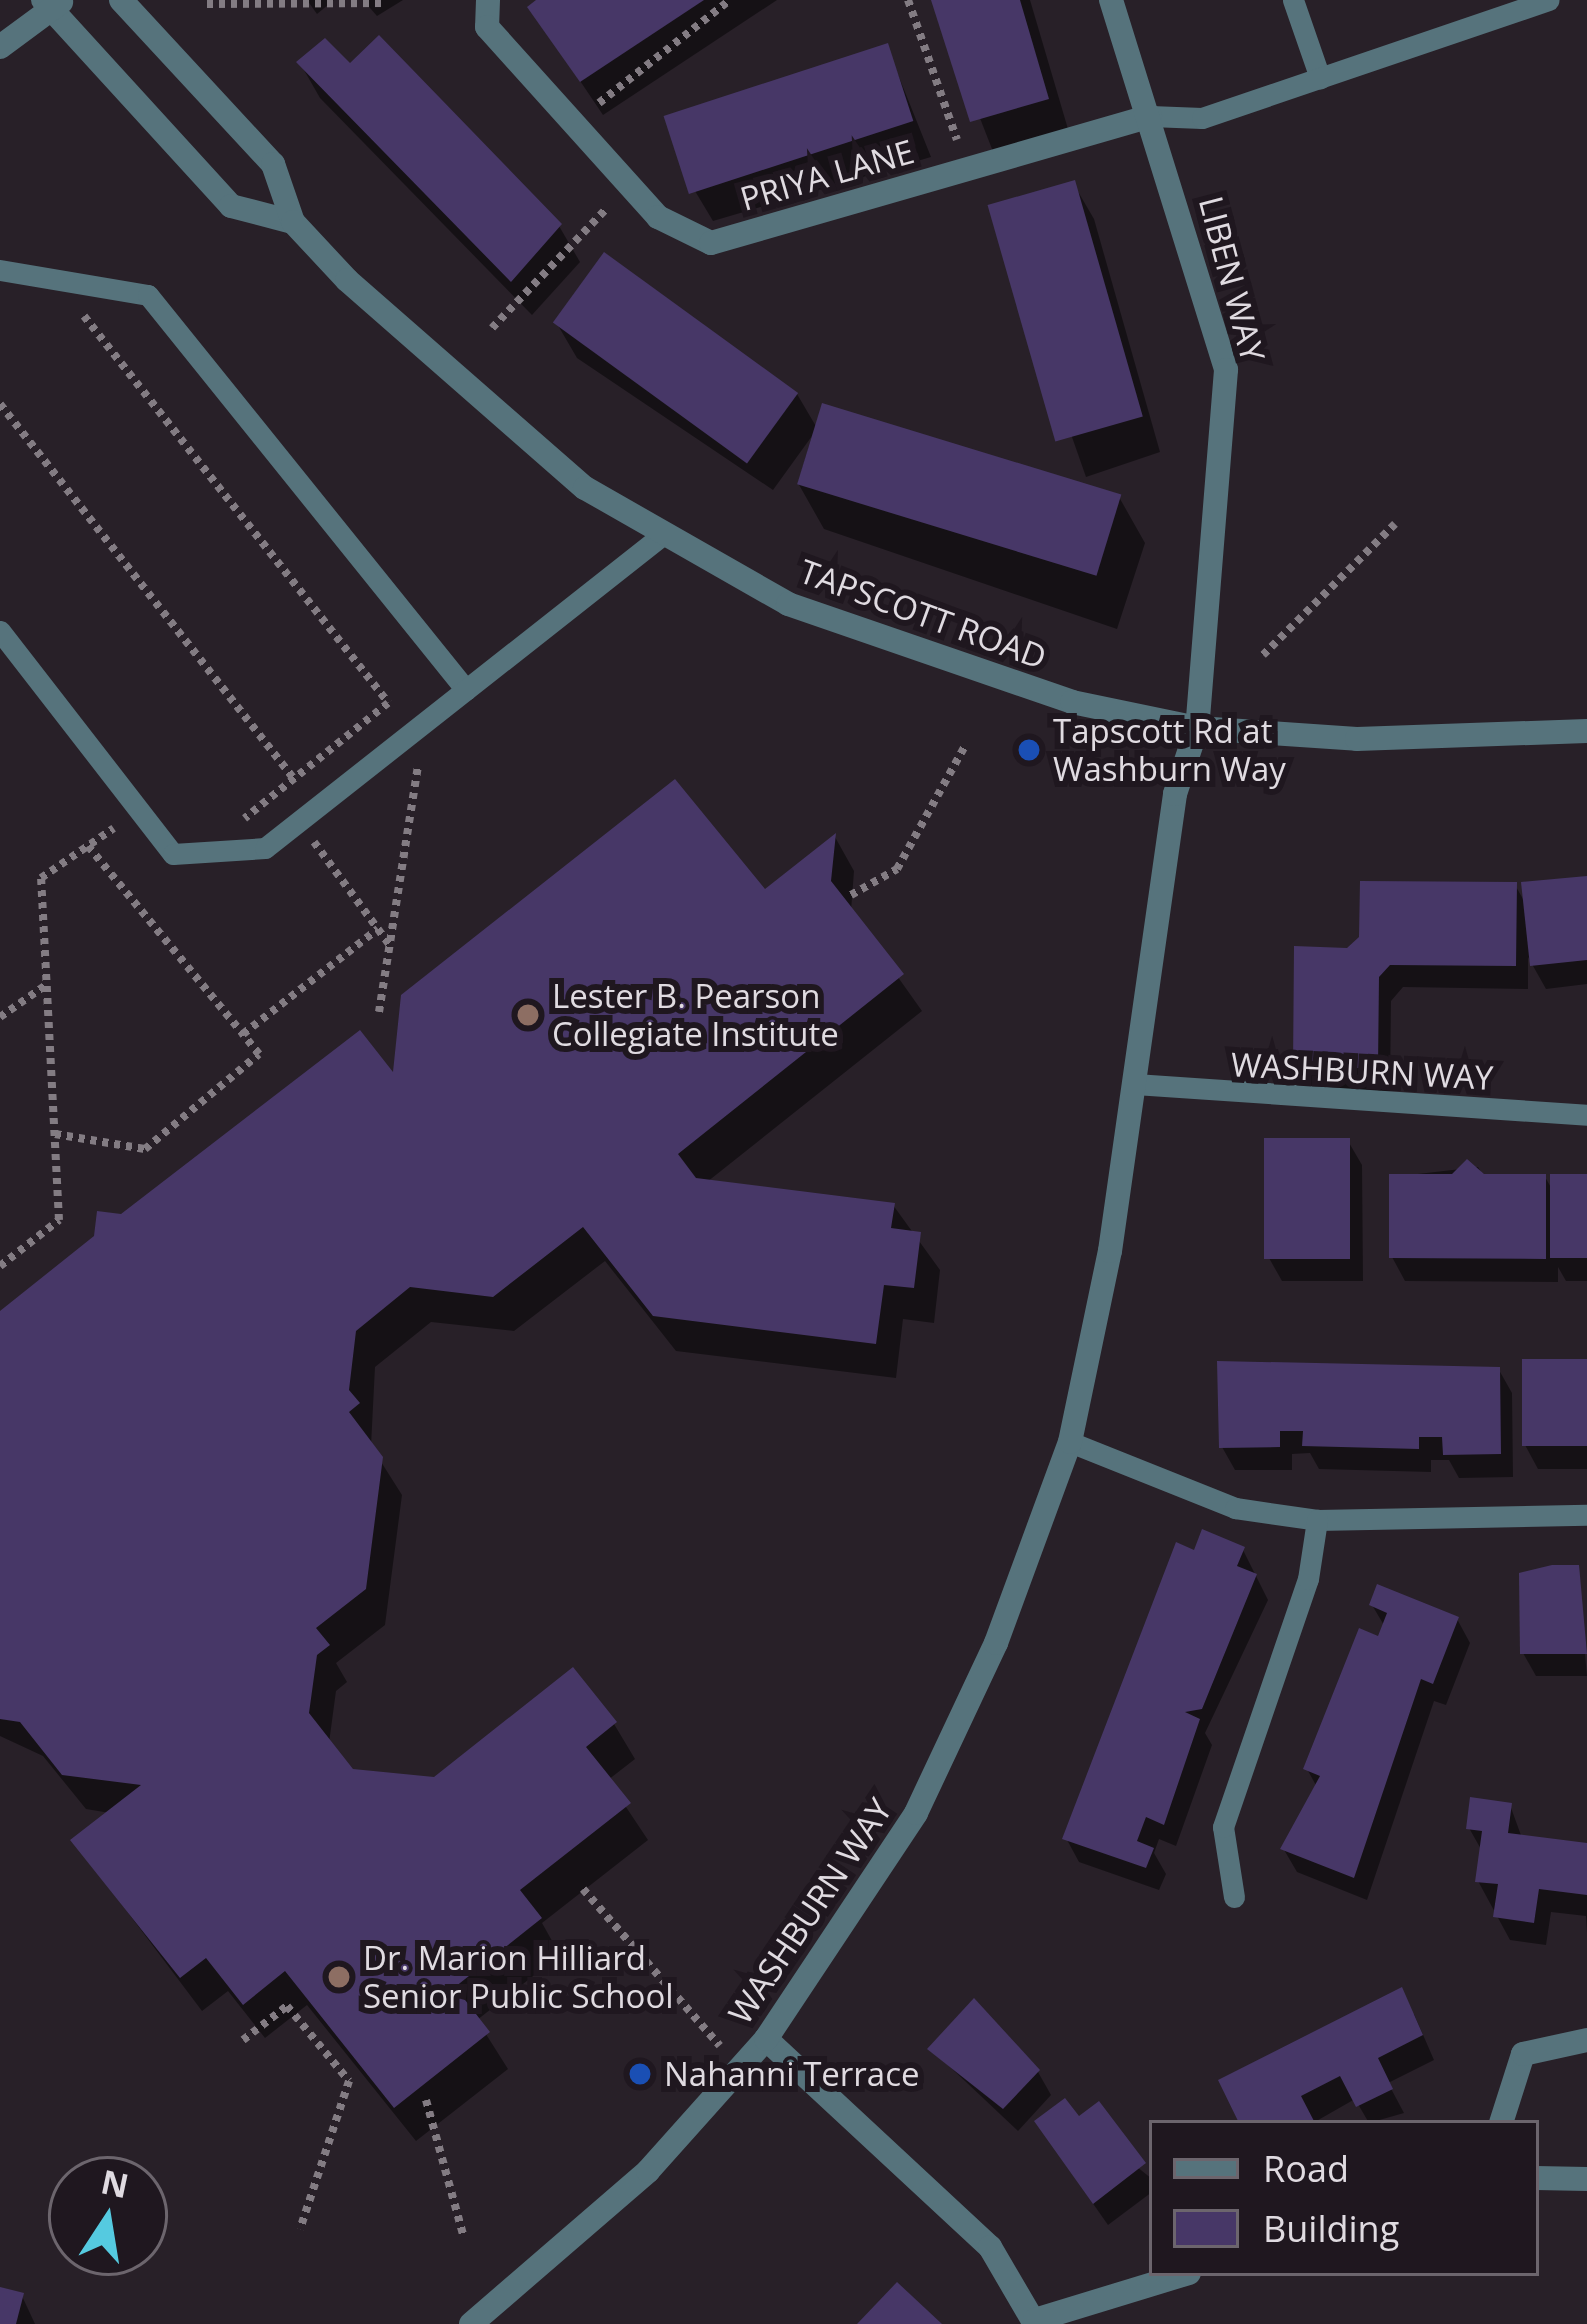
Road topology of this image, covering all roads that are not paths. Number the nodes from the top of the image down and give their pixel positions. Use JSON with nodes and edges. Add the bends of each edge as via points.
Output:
{"nodes":[{"id":1,"x":121,"y":0,"type":"edge"},
{"id":2,"x":488,"y":0,"type":"edge"},
{"id":3,"x":1111,"y":0,"type":"edge"},
{"id":4,"x":1293,"y":0,"type":"edge"},
{"id":5,"x":1547,"y":0,"type":"edge"},
{"id":6,"x":53,"y":3,"type":"edge"},
{"id":7,"x":0,"y":46,"type":"edge"},
{"id":8,"x":1320,"y":78,"type":"junction"},
{"id":9,"x":1150,"y":116,"type":"junction"},
{"id":10,"x":293,"y":222,"type":"junction"},
{"id":11,"x":0,"y":269,"type":"edge"},
{"id":12,"x":665,"y":533,"type":"junction"},
{"id":13,"x":0,"y":631,"type":"edge"},
{"id":14,"x":466,"y":690,"type":"junction"},
{"id":15,"x":1197,"y":728,"type":"junction"},
{"id":16,"x":1587,"y":731,"type":"edge"},
{"id":17,"x":1136,"y":1084,"type":"junction"},
{"id":18,"x":1587,"y":1115,"type":"edge"},
{"id":19,"x":1070,"y":1442,"type":"junction"},
{"id":20,"x":1587,"y":1515,"type":"edge"},
{"id":21,"x":1317,"y":1520,"type":"junction"},
{"id":22,"x":1234,"y":1897,"type":"dead end"},
{"id":23,"x":766,"y":2039,"type":"junction"},
{"id":24,"x":1587,"y":2040,"type":"edge"},
{"id":25,"x":1502,"y":2120,"type":"edge"},
{"id":26,"x":1539,"y":2177,"type":"edge"},
{"id":27,"x":1587,"y":2179,"type":"edge"},
{"id":28,"x":1180,"y":2276,"type":"edge"},
{"id":29,"x":1035,"y":2322,"type":"edge"},
{"id":30,"x":471,"y":2324,"type":"edge"}],
"edges":[{"from":1,"to":10,"type":"street","name":"TAPSCOTT ROAD","via":[[273,164]]},
{"from":2,"to":9,"type":"street","name":"PRIYA LANE","via":[[487,27],[658,217],[711,242]]},
{"from":3,"to":9,"type":"street","name":"LIBEN WAY"},
{"from":4,"to":8,"type":"lane"},
{"from":5,"to":8,"type":"lane"},
{"from":6,"to":7,"type":"street"},
{"from":6,"to":10,"type":"street","name":"TAPSCOTT ROAD","via":[[231,206]]},
{"from":8,"to":9,"type":"lane","via":[[1202,118]]},
{"from":9,"to":15,"type":"street","name":"LIBEN WAY","via":[[1226,370]]},
{"from":10,"to":12,"type":"street","name":"TAPSCOTT ROAD","via":[[585,488]]},
{"from":11,"to":14,"type":"lane","via":[[148,295]]},
{"from":12,"to":14,"type":"lane"},
{"from":12,"to":15,"type":"street","name":"TAPSCOTT ROAD","via":[[788,604],[1072,702]]},
{"from":13,"to":14,"type":"lane","via":[[173,854],[266,848]]},
{"from":15,"to":16,"type":"street","name":"TAPSCOTT ROAD","via":[[1358,739]]},
{"from":15,"to":17,"type":"street","name":"WASHBURN WAY","via":[[1175,794]]},
{"from":17,"to":18,"type":"lane","name":"WASHBURN WAY"},
{"from":17,"to":19,"type":"street","name":"WASHBURN WAY"},
{"from":19,"to":21,"type":"lane","via":[[1235,1508]]},
{"from":19,"to":23,"type":"street","name":"WASHBURN WAY","via":[[996,1642],[916,1813]]},
{"from":20,"to":21,"type":"lane"},
{"from":21,"to":22,"type":"lane","via":[[1308,1579],[1223,1827]]},
{"from":23,"to":29,"type":"street","via":[[989,2247]]},
{"from":23,"to":30,"type":"street","name":"WASHBURN WAY","via":[[647,2171]]},
{"from":24,"to":25,"type":"street","via":[[1523,2054]]},
{"from":26,"to":27,"type":"street"},
{"from":28,"to":29,"type":"street"}]}
